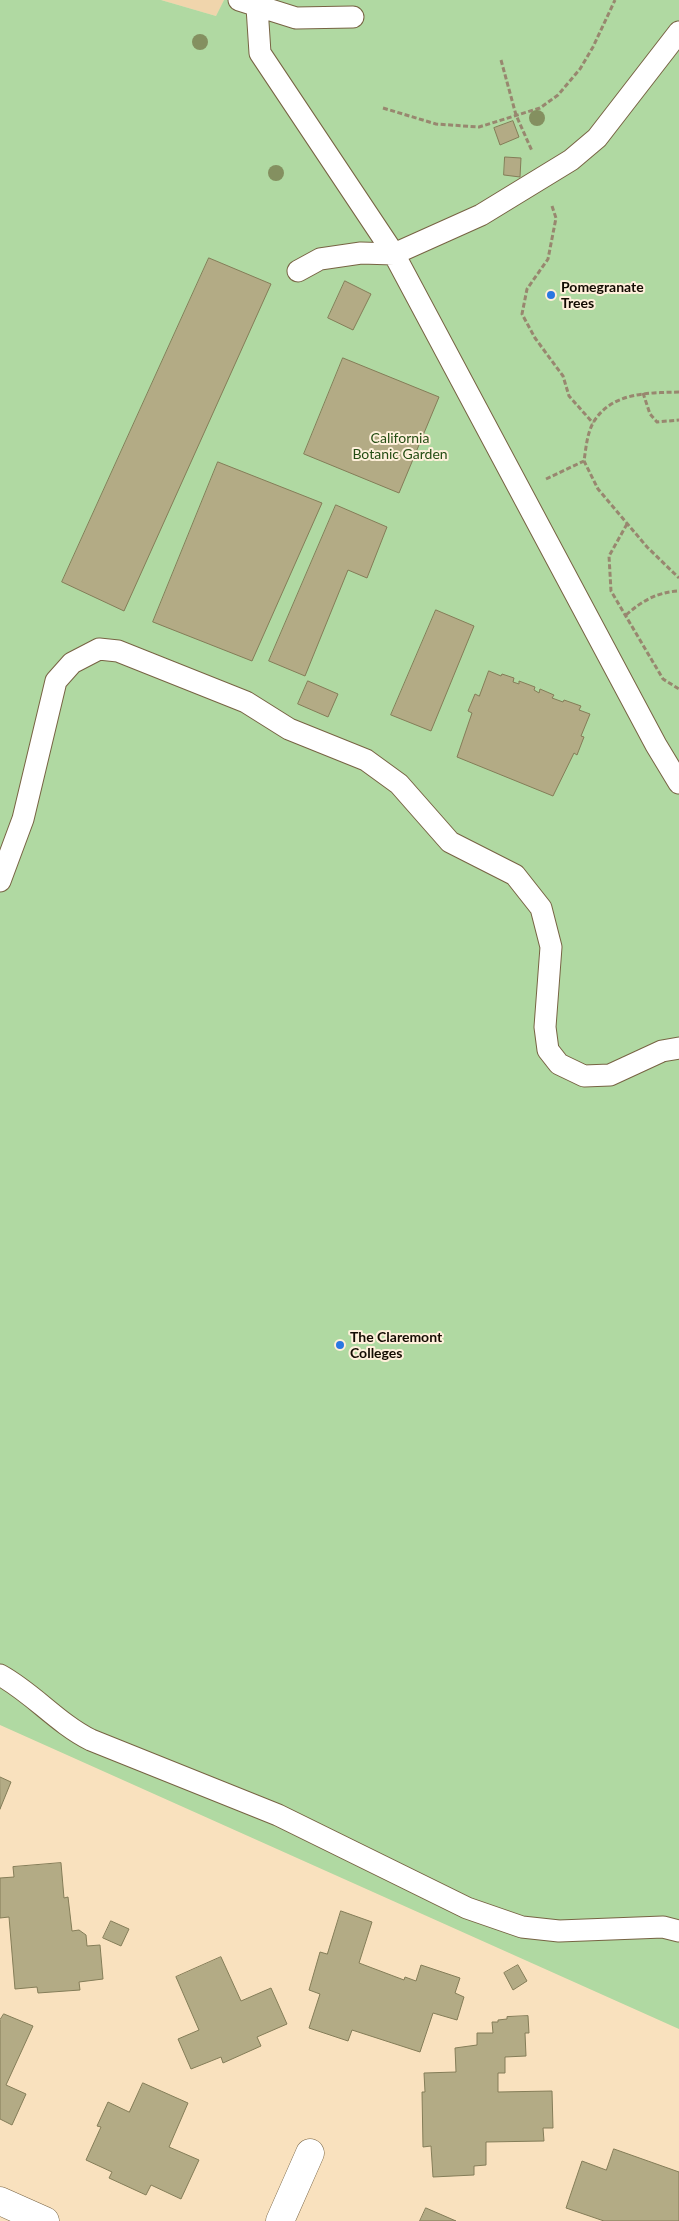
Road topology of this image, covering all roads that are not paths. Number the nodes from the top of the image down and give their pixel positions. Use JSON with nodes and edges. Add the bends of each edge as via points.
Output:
{"nodes":[{"id":1,"x":248,"y":4,"type":"edge"},
{"id":2,"x":353,"y":17,"type":"dead end"},
{"id":3,"x":679,"y":32,"type":"edge"},
{"id":4,"x":394,"y":254,"type":"junction"},
{"id":5,"x":298,"y":271,"type":"dead end"},
{"id":6,"x":679,"y":783,"type":"edge"},
{"id":7,"x":0,"y":880,"type":"edge"},
{"id":8,"x":679,"y":1048,"type":"edge"},
{"id":9,"x":0,"y":1675,"type":"edge"},
{"id":10,"x":679,"y":1931,"type":"edge"},
{"id":11,"x":310,"y":2154,"type":"dead end"},
{"id":12,"x":0,"y":2201,"type":"edge"},
{"id":13,"x":44,"y":2221,"type":"edge"},
{"id":14,"x":280,"y":2221,"type":"edge"}],
"edges":[{"from":1,"to":2,"type":"lane","via":[[296,18]]},
{"from":1,"to":4,"type":"lane","via":[[260,53]]},
{"from":3,"to":4,"type":"lane","via":[[597,138],[571,160],[481,215]]},
{"from":4,"to":5,"type":"lane","via":[[361,253],[320,259]]},
{"from":4,"to":6,"type":"lane"},
{"from":7,"to":8,"type":"lane","via":[[23,819],[56,681],[72,663],[99,648],[118,651],[246,702],[289,729],[366,760],[399,784],[450,842],[515,874],[541,908],[551,947],[545,1027],[548,1050],[559,1064],[584,1076],[610,1075],[662,1051]]},
{"from":9,"to":10,"type":"lane","via":[[15,1683],[72,1730],[91,1740],[278,1815],[467,1908],[522,1927],[559,1931],[663,1927]]},
{"from":11,"to":14,"type":"street"},
{"from":12,"to":13,"type":"street"}]}
